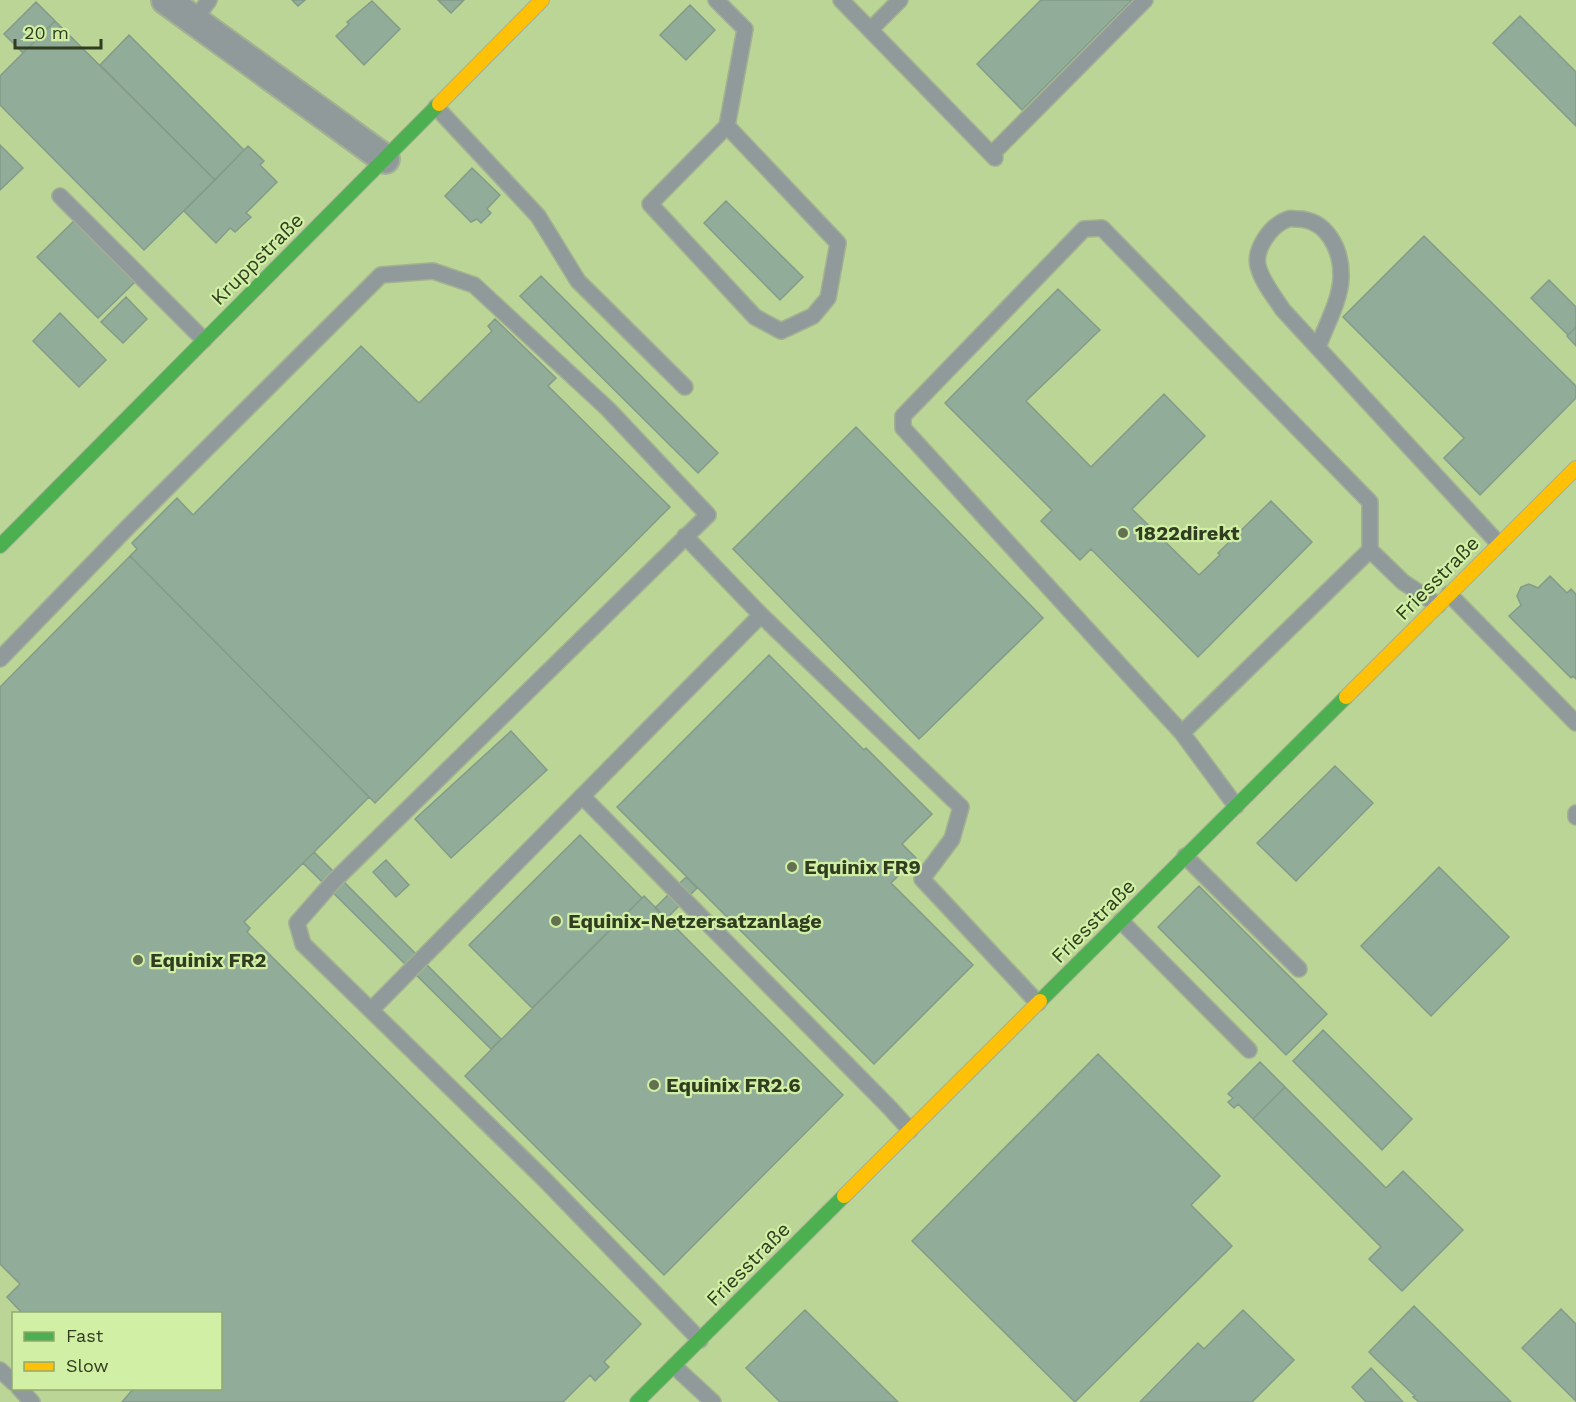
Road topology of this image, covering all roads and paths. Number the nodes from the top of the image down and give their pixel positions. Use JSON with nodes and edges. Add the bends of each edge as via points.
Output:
{"nodes":[{"id":1,"x":166,"y":0,"type":"edge"},
{"id":2,"x":542,"y":0,"type":"edge"},
{"id":3,"x":716,"y":0,"type":"edge"},
{"id":4,"x":841,"y":0,"type":"edge"},
{"id":5,"x":900,"y":0,"type":"edge"},
{"id":6,"x":1145,"y":0,"type":"edge"},
{"id":7,"x":202,"y":10,"type":"edge"},
{"id":8,"x":870,"y":30,"type":"junction"},
{"id":9,"x":436,"y":107,"type":"junction"},
{"id":10,"x":727,"y":126,"type":"junction"},
{"id":11,"x":385,"y":159,"type":"junction"},
{"id":12,"x":60,"y":196,"type":"dead end"},
{"id":13,"x":204,"y":340,"type":"junction"},
{"id":14,"x":1318,"y":347,"type":"junction"},
{"id":15,"x":685,"y":387,"type":"dead end"},
{"id":16,"x":1576,"y":468,"type":"edge"},
{"id":17,"x":685,"y":536,"type":"junction"},
{"id":18,"x":1499,"y":544,"type":"junction"},
{"id":19,"x":0,"y":546,"type":"edge"},
{"id":20,"x":1370,"y":550,"type":"junction"},
{"id":21,"x":1444,"y":599,"type":"junction"},
{"id":22,"x":761,"y":615,"type":"junction"},
{"id":23,"x":0,"y":659,"type":"edge"},
{"id":24,"x":1576,"y":723,"type":"edge"},
{"id":25,"x":1182,"y":734,"type":"junction"},
{"id":26,"x":582,"y":796,"type":"junction"},
{"id":27,"x":1236,"y":806,"type":"junction"},
{"id":28,"x":1185,"y":856,"type":"junction"},
{"id":29,"x":1121,"y":921,"type":"junction"},
{"id":30,"x":1299,"y":969,"type":"dead end"},
{"id":31,"x":1038,"y":1004,"type":"junction"},
{"id":32,"x":372,"y":1009,"type":"junction"},
{"id":33,"x":1249,"y":1050,"type":"dead end"},
{"id":34,"x":910,"y":1130,"type":"junction"},
{"id":35,"x":700,"y":1340,"type":"junction"},
{"id":36,"x":674,"y":1366,"type":"junction"},
{"id":37,"x":0,"y":1370,"type":"edge"},
{"id":38,"x":12,"y":1381,"type":"edge"},
{"id":39,"x":20,"y":1390,"type":"edge"},
{"id":40,"x":32,"y":1402,"type":"edge"},
{"id":41,"x":637,"y":1402,"type":"edge"},
{"id":42,"x":713,"y":1402,"type":"edge"}],
"edges":[{"from":1,"to":7,"type":"street"},
{"from":2,"to":9,"type":"street","name":"Kruppstraße"},
{"from":3,"to":10,"type":"lane","via":[[745,29]]},
{"from":4,"to":8,"type":"lane"},
{"from":5,"to":8,"type":"lane"},
{"from":6,"to":8,"type":"lane","via":[[994,156]]},
{"from":7,"to":11,"type":"street"},
{"from":9,"to":11,"type":"street","name":"Kruppstraße"},
{"from":9,"to":15,"type":"lane","via":[[538,216],[578,281]]},
{"from":10,"to":10,"type":"lane","via":[[838,243],[828,298],[813,316],[781,331],[755,317],[650,204]]},
{"from":11,"to":13,"type":"street","name":"Kruppstraße"},
{"from":12,"to":13,"type":"lane"},
{"from":13,"to":19,"type":"street","name":"Kruppstraße"},
{"from":14,"to":14,"type":"lane","via":[[1283,310],[1258,266],[1258,252],[1264,239],[1288,219],[1308,219],[1324,229],[1333,240],[1340,261],[1337,299]]},
{"from":14,"to":18,"type":"lane"},
{"from":16,"to":18,"type":"street","name":"Friesstraße"},
{"from":17,"to":22,"type":"lane"},
{"from":17,"to":23,"type":"lane","via":[[708,515],[608,409],[474,285],[433,270],[381,275]]},
{"from":17,"to":32,"type":"lane","via":[[333,882],[297,923],[303,944]]},
{"from":18,"to":21,"type":"street","name":"Friesstraße"},
{"from":20,"to":21,"type":"lane","via":[[1403,582]]},
{"from":20,"to":25,"type":"lane"},
{"from":20,"to":25,"type":"lane","via":[[1370,502],[1102,228],[1084,230],[903,416],[903,428]]},
{"from":21,"to":24,"type":"lane"},
{"from":21,"to":27,"type":"street","name":"Friesstraße"},
{"from":22,"to":26,"type":"lane"},
{"from":22,"to":31,"type":"lane","via":[[961,807],[952,839],[922,879]]},
{"from":25,"to":27,"type":"lane"},
{"from":26,"to":32,"type":"lane"},
{"from":26,"to":34,"type":"lane"},
{"from":27,"to":28,"type":"street","name":"Friesstraße"},
{"from":28,"to":29,"type":"street","name":"Friesstraße"},
{"from":28,"to":30,"type":"lane"},
{"from":29,"to":31,"type":"street","name":"Friesstraße"},
{"from":29,"to":33,"type":"lane"},
{"from":31,"to":34,"type":"street","name":"Friesstraße"},
{"from":32,"to":35,"type":"lane"},
{"from":34,"to":35,"type":"street","name":"Friesstraße"},
{"from":35,"to":36,"type":"street","name":"Friesstraße"},
{"from":36,"to":41,"type":"street","name":"Friesstraße"},
{"from":36,"to":42,"type":"lane"},
{"from":37,"to":38,"type":"lane"},
{"from":39,"to":40,"type":"lane"}]}
